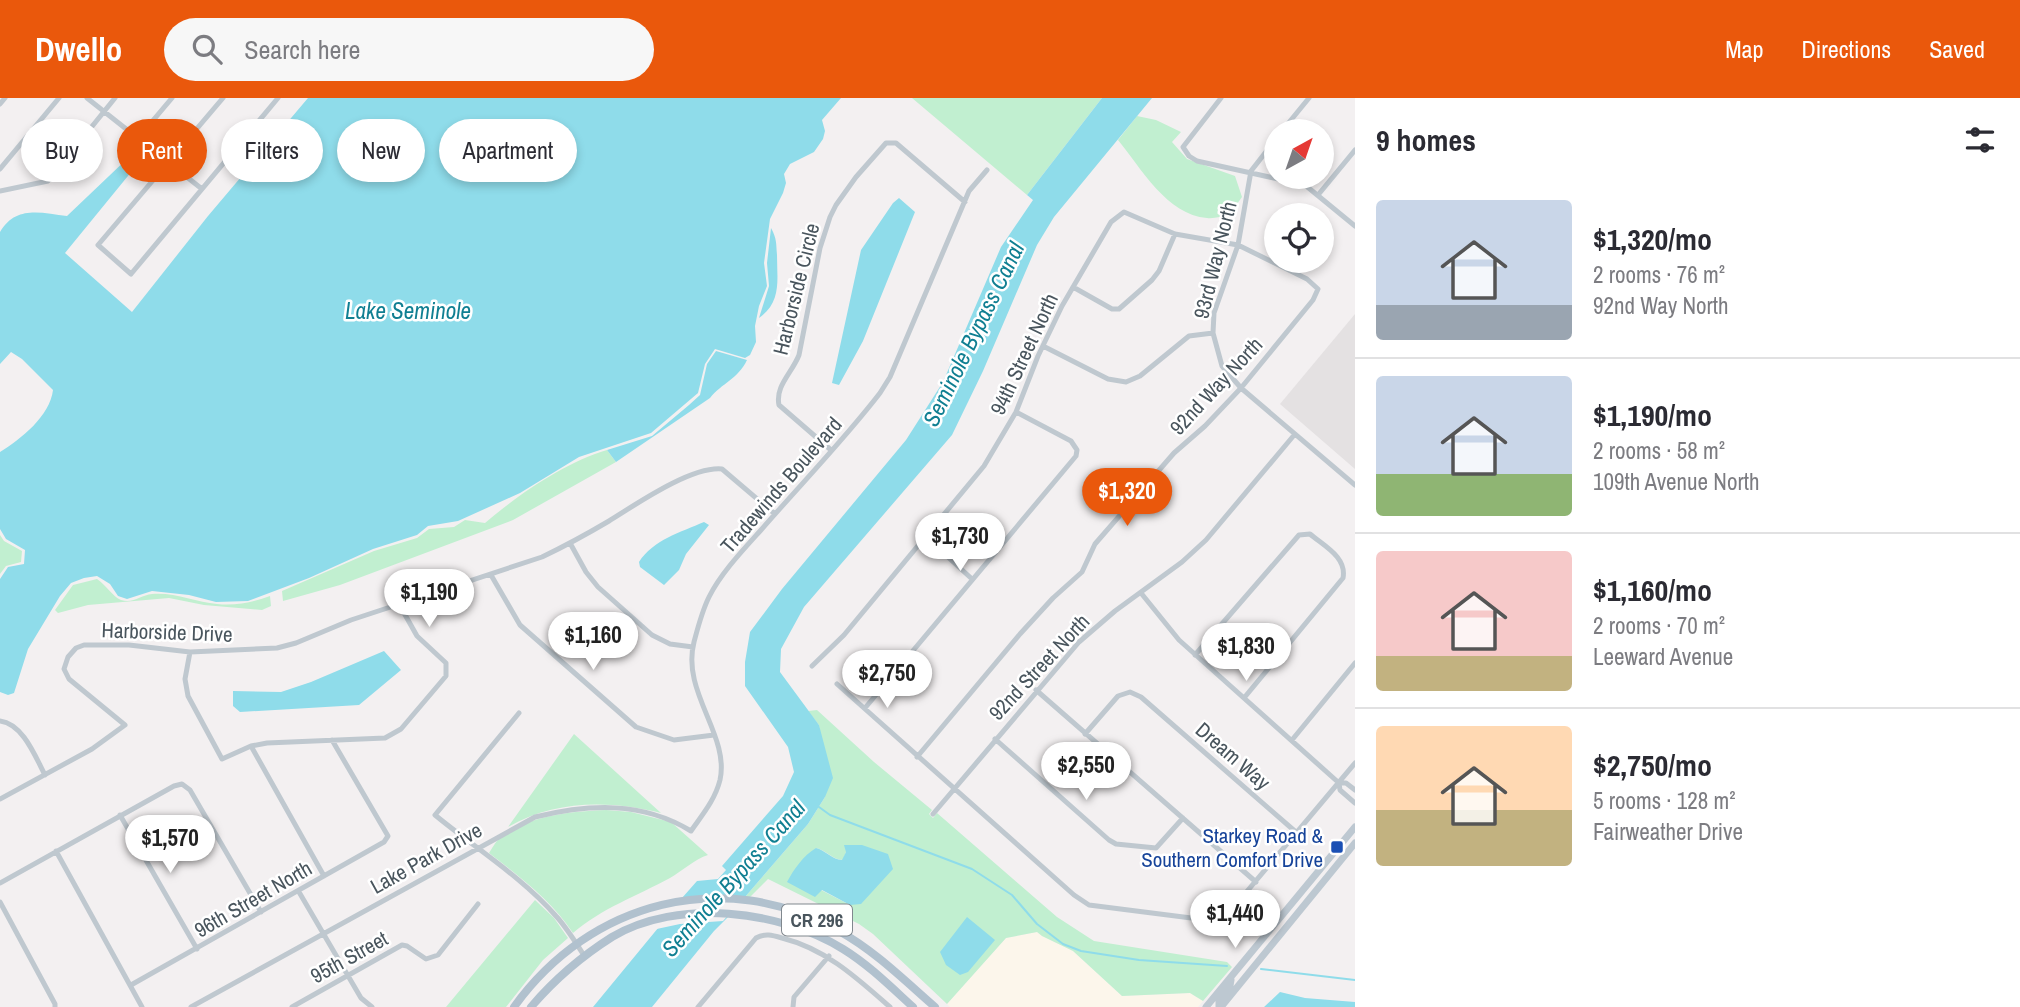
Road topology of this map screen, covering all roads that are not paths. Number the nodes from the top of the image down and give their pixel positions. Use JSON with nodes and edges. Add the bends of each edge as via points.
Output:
{"nodes":[{"id":1,"x":5,"y":98,"type":"edge"},
{"id":2,"x":59,"y":98,"type":"edge"},
{"id":3,"x":87,"y":98,"type":"edge"},
{"id":4,"x":115,"y":98,"type":"edge"},
{"id":5,"x":172,"y":98,"type":"edge"},
{"id":6,"x":223,"y":98,"type":"edge"},
{"id":7,"x":278,"y":98,"type":"edge"},
{"id":8,"x":1221,"y":98,"type":"edge"},
{"id":9,"x":1309,"y":98,"type":"edge"},
{"id":10,"x":0,"y":104,"type":"edge"},
{"id":11,"x":104,"y":112,"type":"junction"},
{"id":12,"x":154,"y":119,"type":"edge"},
{"id":13,"x":205,"y":119,"type":"edge"},
{"id":14,"x":1292,"y":119,"type":"edge"},
{"id":15,"x":117,"y":121,"type":"edge"},
{"id":16,"x":1355,"y":150,"type":"edge"},
{"id":17,"x":1264,"y":154,"type":"edge"},
{"id":18,"x":0,"y":169,"type":"edge"},
{"id":19,"x":987,"y":170,"type":"dead end"},
{"id":20,"x":1251,"y":171,"type":"junction"},
{"id":21,"x":152,"y":182,"type":"edge"},
{"id":22,"x":193,"y":182,"type":"edge"},
{"id":23,"x":1,"y":189,"type":"edge"},
{"id":24,"x":202,"y":189,"type":"junction"},
{"id":25,"x":1318,"y":195,"type":"junction"},
{"id":26,"x":965,"y":202,"type":"junction"},
{"id":27,"x":1355,"y":226,"type":"edge"},
{"id":28,"x":1175,"y":234,"type":"junction"},
{"id":29,"x":1238,"y":245,"type":"junction"},
{"id":30,"x":1073,"y":287,"type":"junction"},
{"id":31,"x":1213,"y":332,"type":"junction"},
{"id":32,"x":1043,"y":346,"type":"junction"},
{"id":33,"x":1241,"y":388,"type":"junction"},
{"id":34,"x":1016,"y":412,"type":"junction"},
{"id":35,"x":1295,"y":434,"type":"junction"},
{"id":36,"x":831,"y":450,"type":"junction"},
{"id":37,"x":1355,"y":485,"type":"edge"},
{"id":38,"x":775,"y":514,"type":"junction"},
{"id":39,"x":570,"y":544,"type":"junction"},
{"id":40,"x":949,"y":558,"type":"dead end"},
{"id":41,"x":491,"y":575,"type":"junction"},
{"id":42,"x":972,"y":579,"type":"junction"},
{"id":43,"x":1141,"y":593,"type":"junction"},
{"id":44,"x":399,"y":604,"type":"junction"},
{"id":45,"x":693,"y":647,"type":"junction"},
{"id":46,"x":190,"y":652,"type":"junction"},
{"id":47,"x":1195,"y":655,"type":"junction"},
{"id":48,"x":1355,"y":663,"type":"edge"},
{"id":49,"x":812,"y":666,"type":"dead end"},
{"id":50,"x":837,"y":684,"type":"dead end"},
{"id":51,"x":1037,"y":690,"type":"junction"},
{"id":52,"x":1244,"y":698,"type":"junction"},
{"id":53,"x":865,"y":708,"type":"junction"},
{"id":54,"x":519,"y":713,"type":"dead end"},
{"id":55,"x":0,"y":721,"type":"edge"},
{"id":56,"x":1085,"y":734,"type":"junction"},
{"id":57,"x":714,"y":735,"type":"junction"},
{"id":58,"x":995,"y":739,"type":"junction"},
{"id":59,"x":332,"y":740,"type":"junction"},
{"id":60,"x":1292,"y":740,"type":"junction"},
{"id":61,"x":251,"y":746,"type":"junction"},
{"id":62,"x":917,"y":757,"type":"junction"},
{"id":63,"x":1355,"y":764,"type":"edge"},
{"id":64,"x":45,"y":775,"type":"junction"},
{"id":65,"x":1339,"y":782,"type":"junction"},
{"id":66,"x":955,"y":788,"type":"junction"},
{"id":67,"x":1355,"y":790,"type":"edge"},
{"id":68,"x":0,"y":799,"type":"edge"},
{"id":69,"x":1355,"y":803,"type":"edge"},
{"id":70,"x":933,"y":814,"type":"dead end"},
{"id":71,"x":120,"y":815,"type":"junction"},
{"id":72,"x":1183,"y":818,"type":"junction"},
{"id":73,"x":1355,"y":827,"type":"edge"},
{"id":74,"x":691,"y":831,"type":"joint"},
{"id":75,"x":1297,"y":833,"type":"junction"},
{"id":76,"x":1355,"y":843,"type":"edge"},
{"id":77,"x":478,"y":848,"type":"junction"},
{"id":78,"x":55,"y":851,"type":"junction"},
{"id":79,"x":324,"y":876,"type":"junction"},
{"id":80,"x":1256,"y":882,"type":"junction"},
{"id":81,"x":0,"y":884,"type":"edge"},
{"id":82,"x":299,"y":892,"type":"junction"},
{"id":83,"x":0,"y":901,"type":"edge"},
{"id":84,"x":478,"y":904,"type":"dead end"},
{"id":85,"x":1236,"y":905,"type":"junction"},
{"id":86,"x":261,"y":912,"type":"junction"},
{"id":87,"x":1275,"y":924,"type":"junction"},
{"id":88,"x":1260,"y":925,"type":"junction"},
{"id":89,"x":324,"y":933,"type":"junction"},
{"id":90,"x":1268,"y":933,"type":"junction"},
{"id":91,"x":1275,"y":939,"type":"junction"},
{"id":92,"x":1260,"y":942,"type":"junction"},
{"id":93,"x":576,"y":944,"type":"junction"},
{"id":94,"x":197,"y":949,"type":"junction"},
{"id":95,"x":829,"y":956,"type":"junction"},
{"id":96,"x":585,"y":957,"type":"junction"},
{"id":97,"x":347,"y":975,"type":"junction"},
{"id":98,"x":1231,"y":976,"type":"junction"},
{"id":99,"x":131,"y":985,"type":"junction"},
{"id":100,"x":930,"y":1005,"type":"edge"},
{"id":101,"x":55,"y":1007,"type":"edge"},
{"id":102,"x":142,"y":1007,"type":"edge"},
{"id":103,"x":191,"y":1007,"type":"edge"},
{"id":104,"x":292,"y":1007,"type":"edge"},
{"id":105,"x":372,"y":1007,"type":"edge"},
{"id":106,"x":514,"y":1007,"type":"edge"},
{"id":107,"x":531,"y":1007,"type":"edge"},
{"id":108,"x":698,"y":1007,"type":"edge"},
{"id":109,"x":793,"y":1007,"type":"edge"},
{"id":110,"x":890,"y":1007,"type":"edge"},
{"id":111,"x":914,"y":1007,"type":"edge"},
{"id":112,"x":1206,"y":1007,"type":"edge"},
{"id":113,"x":1220,"y":1007,"type":"edge"}],
"edges":[{"from":1,"to":10,"type":"street"},
{"from":2,"to":18,"type":"street"},
{"from":3,"to":11,"type":"street"},
{"from":4,"to":11,"type":"street"},
{"from":5,"to":12,"type":"street"},
{"from":6,"to":13,"type":"street"},
{"from":7,"to":24,"type":"street"},
{"from":8,"to":20,"type":"street","via":[[1183,147],[1198,161]]},
{"from":9,"to":14,"type":"street"},
{"from":11,"to":15,"type":"street"},
{"from":11,"to":23,"type":"street","via":[[48,181]]},
{"from":16,"to":25,"type":"street"},
{"from":17,"to":20,"type":"street","name":"93rd Way North"},
{"from":19,"to":26,"type":"street","name":"Tradewinds Boulevard"},
{"from":20,"to":25,"type":"street","via":[[1305,184]]},
{"from":20,"to":29,"type":"street","name":"93rd Way North"},
{"from":21,"to":24,"type":"street","via":[[98,245],[131,274]]},
{"from":22,"to":24,"type":"street"},
{"from":25,"to":27,"type":"street"},
{"from":26,"to":36,"type":"street","name":"Tradewinds Boulevard","via":[[890,377]]},
{"from":26,"to":36,"type":"street","name":"Harborside Circle","via":[[891,142],[836,205],[820,248],[799,355],[778,397],[779,405]]},
{"from":28,"to":29,"type":"street"},
{"from":28,"to":30,"type":"street","name":"94th Street North","via":[[1124,212],[1111,222]]},
{"from":28,"to":30,"type":"street","via":[[1152,281],[1119,309]]},
{"from":29,"to":31,"type":"street","name":"93rd Way North","via":[[1214,313]]},
{"from":29,"to":33,"type":"street","name":"92nd Way North","via":[[1318,289]]},
{"from":30,"to":32,"type":"street","name":"94th Street North"},
{"from":31,"to":32,"type":"street","via":[[1189,336],[1126,382],[1108,379]]},
{"from":31,"to":33,"type":"street","name":"93rd Way North","via":[[1222,366]]},
{"from":32,"to":34,"type":"street","name":"94th Street North"},
{"from":33,"to":35,"type":"street","name":"93rd Way North"},
{"from":33,"to":62,"type":"street","name":"92nd Way North","via":[[1174,453],[1095,544],[1082,572],[1020,634]]},
{"from":34,"to":42,"type":"street","via":[[1071,441],[1076,457]]},
{"from":34,"to":49,"type":"street","name":"94th Street North","via":[[984,466],[904,566]]},
{"from":35,"to":37,"type":"street","name":"93rd Way North"},
{"from":35,"to":43,"type":"street","name":"92nd Street North","via":[[1206,540]]},
{"from":36,"to":38,"type":"street","name":"Tradewinds Boulevard"},
{"from":38,"to":39,"type":"street","name":"Harborside Drive","via":[[717,468],[671,484]]},
{"from":38,"to":45,"type":"street","name":"Tradewinds Boulevard","via":[[712,590]]},
{"from":39,"to":41,"type":"street","name":"Harborside Drive"},
{"from":39,"to":45,"type":"street","via":[[598,587],[652,635],[670,644]]},
{"from":40,"to":42,"type":"street"},
{"from":41,"to":44,"type":"street","name":"Harborside Drive"},
{"from":41,"to":57,"type":"street","via":[[520,625],[636,727],[674,740]]},
{"from":42,"to":53,"type":"street"},
{"from":43,"to":47,"type":"street"},
{"from":43,"to":51,"type":"street","name":"92nd Street North","via":[[1079,642]]},
{"from":44,"to":46,"type":"street","name":"Harborside Drive","via":[[278,648]]},
{"from":44,"to":59,"type":"street","via":[[417,636],[446,663],[446,676],[393,735]]},
{"from":45,"to":57,"type":"street","name":"Tradewinds Boulevard","via":[[695,683]]},
{"from":46,"to":61,"type":"street","via":[[185,679],[188,696],[222,759]]},
{"from":46,"to":64,"type":"street","name":"Harborside Drive","via":[[129,645],[76,648],[65,669],[69,679],[125,725]]},
{"from":47,"to":52,"type":"street"},
{"from":47,"to":52,"type":"street","via":[[1299,535],[1310,534],[1341,560],[1345,568],[1337,587]]},
{"from":48,"to":60,"type":"street"},
{"from":50,"to":53,"type":"street"},
{"from":51,"to":56,"type":"street"},
{"from":51,"to":58,"type":"street","name":"92nd Street North"},
{"from":52,"to":60,"type":"street"},
{"from":53,"to":62,"type":"street"},
{"from":54,"to":77,"type":"street","via":[[435,815]]},
{"from":55,"to":64,"type":"street","via":[[10,723],[28,744]]},
{"from":56,"to":72,"type":"street"},
{"from":56,"to":75,"type":"street","name":"Dream Way","via":[[1118,696],[1130,692],[1141,697]]},
{"from":57,"to":74,"type":"street","name":"Tradewinds Boulevard","via":[[721,760],[719,783],[712,802]]},
{"from":58,"to":66,"type":"street","name":"92nd Street North"},
{"from":58,"to":72,"type":"street","via":[[1116,844],[1156,848]]},
{"from":59,"to":61,"type":"street"},
{"from":59,"to":79,"type":"street","name":"96th Street North","via":[[388,836]]},
{"from":60,"to":65,"type":"street"},
{"from":61,"to":79,"type":"street"},
{"from":62,"to":66,"type":"street"},
{"from":63,"to":65,"type":"street"},
{"from":64,"to":68,"type":"street"},
{"from":65,"to":67,"type":"street"},
{"from":65,"to":69,"type":"street","via":[[1340,790]]},
{"from":65,"to":75,"type":"street"},
{"from":66,"to":70,"type":"street","name":"92nd Street North"},
{"from":66,"to":85,"type":"street","via":[[1089,905],[1215,920]]},
{"from":71,"to":78,"type":"street"},
{"from":71,"to":86,"type":"street","via":[[182,784],[190,790]]},
{"from":71,"to":94,"type":"street"},
{"from":72,"to":80,"type":"street"},
{"from":73,"to":87,"type":"main road"},
{"from":74,"to":77,"type":"street","name":"Lake Park Drive","via":[[672,819],[632,809],[579,808],[535,817]]},
{"from":75,"to":80,"type":"street"},
{"from":76,"to":91,"type":"main road"},
{"from":77,"to":89,"type":"street","name":"Lake Park Drive"},
{"from":77,"to":93,"type":"street","via":[[556,915]]},
{"from":78,"to":81,"type":"street"},
{"from":78,"to":99,"type":"street"},
{"from":79,"to":82,"type":"street","name":"96th Street North"},
{"from":80,"to":85,"type":"street"},
{"from":82,"to":86,"type":"street","name":"96th Street North"},
{"from":82,"to":89,"type":"street"},
{"from":83,"to":101,"type":"street"},
{"from":84,"to":97,"type":"street","name":"95th Street","via":[[438,955],[426,959],[402,945]]},
{"from":85,"to":88,"type":"street"},
{"from":86,"to":94,"type":"street","name":"96th Street North"},
{"from":87,"to":88,"type":"street"},
{"from":87,"to":90,"type":"main road"},
{"from":88,"to":92,"type":"street"},
{"from":89,"to":97,"type":"street"},
{"from":89,"to":103,"type":"street","name":"Lake Park Drive"},
{"from":90,"to":91,"type":"main road"},
{"from":90,"to":92,"type":"main road"},
{"from":91,"to":113,"type":"main road"},
{"from":92,"to":98,"type":"main road"},
{"from":93,"to":96,"type":"street"},
{"from":93,"to":100,"type":"main road","number":"CR 296","via":[[607,924],[657,906],[697,900],[772,904],[825,923],[859,942]]},
{"from":93,"to":106,"type":"main road","number":"CR 296","via":[[538,976]]},
{"from":94,"to":99,"type":"street","name":"96th Street North"},
{"from":95,"to":108,"type":"street","via":[[788,939],[762,935]]},
{"from":95,"to":109,"type":"street","via":[[794,997]]},
{"from":95,"to":110,"type":"street"},
{"from":96,"to":107,"type":"main road","number":"CR 296"},
{"from":96,"to":111,"type":"main road","number":"CR 296","via":[[613,937],[685,915],[759,917],[811,932],[849,953]]},
{"from":97,"to":104,"type":"street","name":"95th Street"},
{"from":97,"to":105,"type":"street"},
{"from":98,"to":112,"type":"main road"},
{"from":98,"to":113,"type":"main road"},
{"from":99,"to":102,"type":"street"}]}
